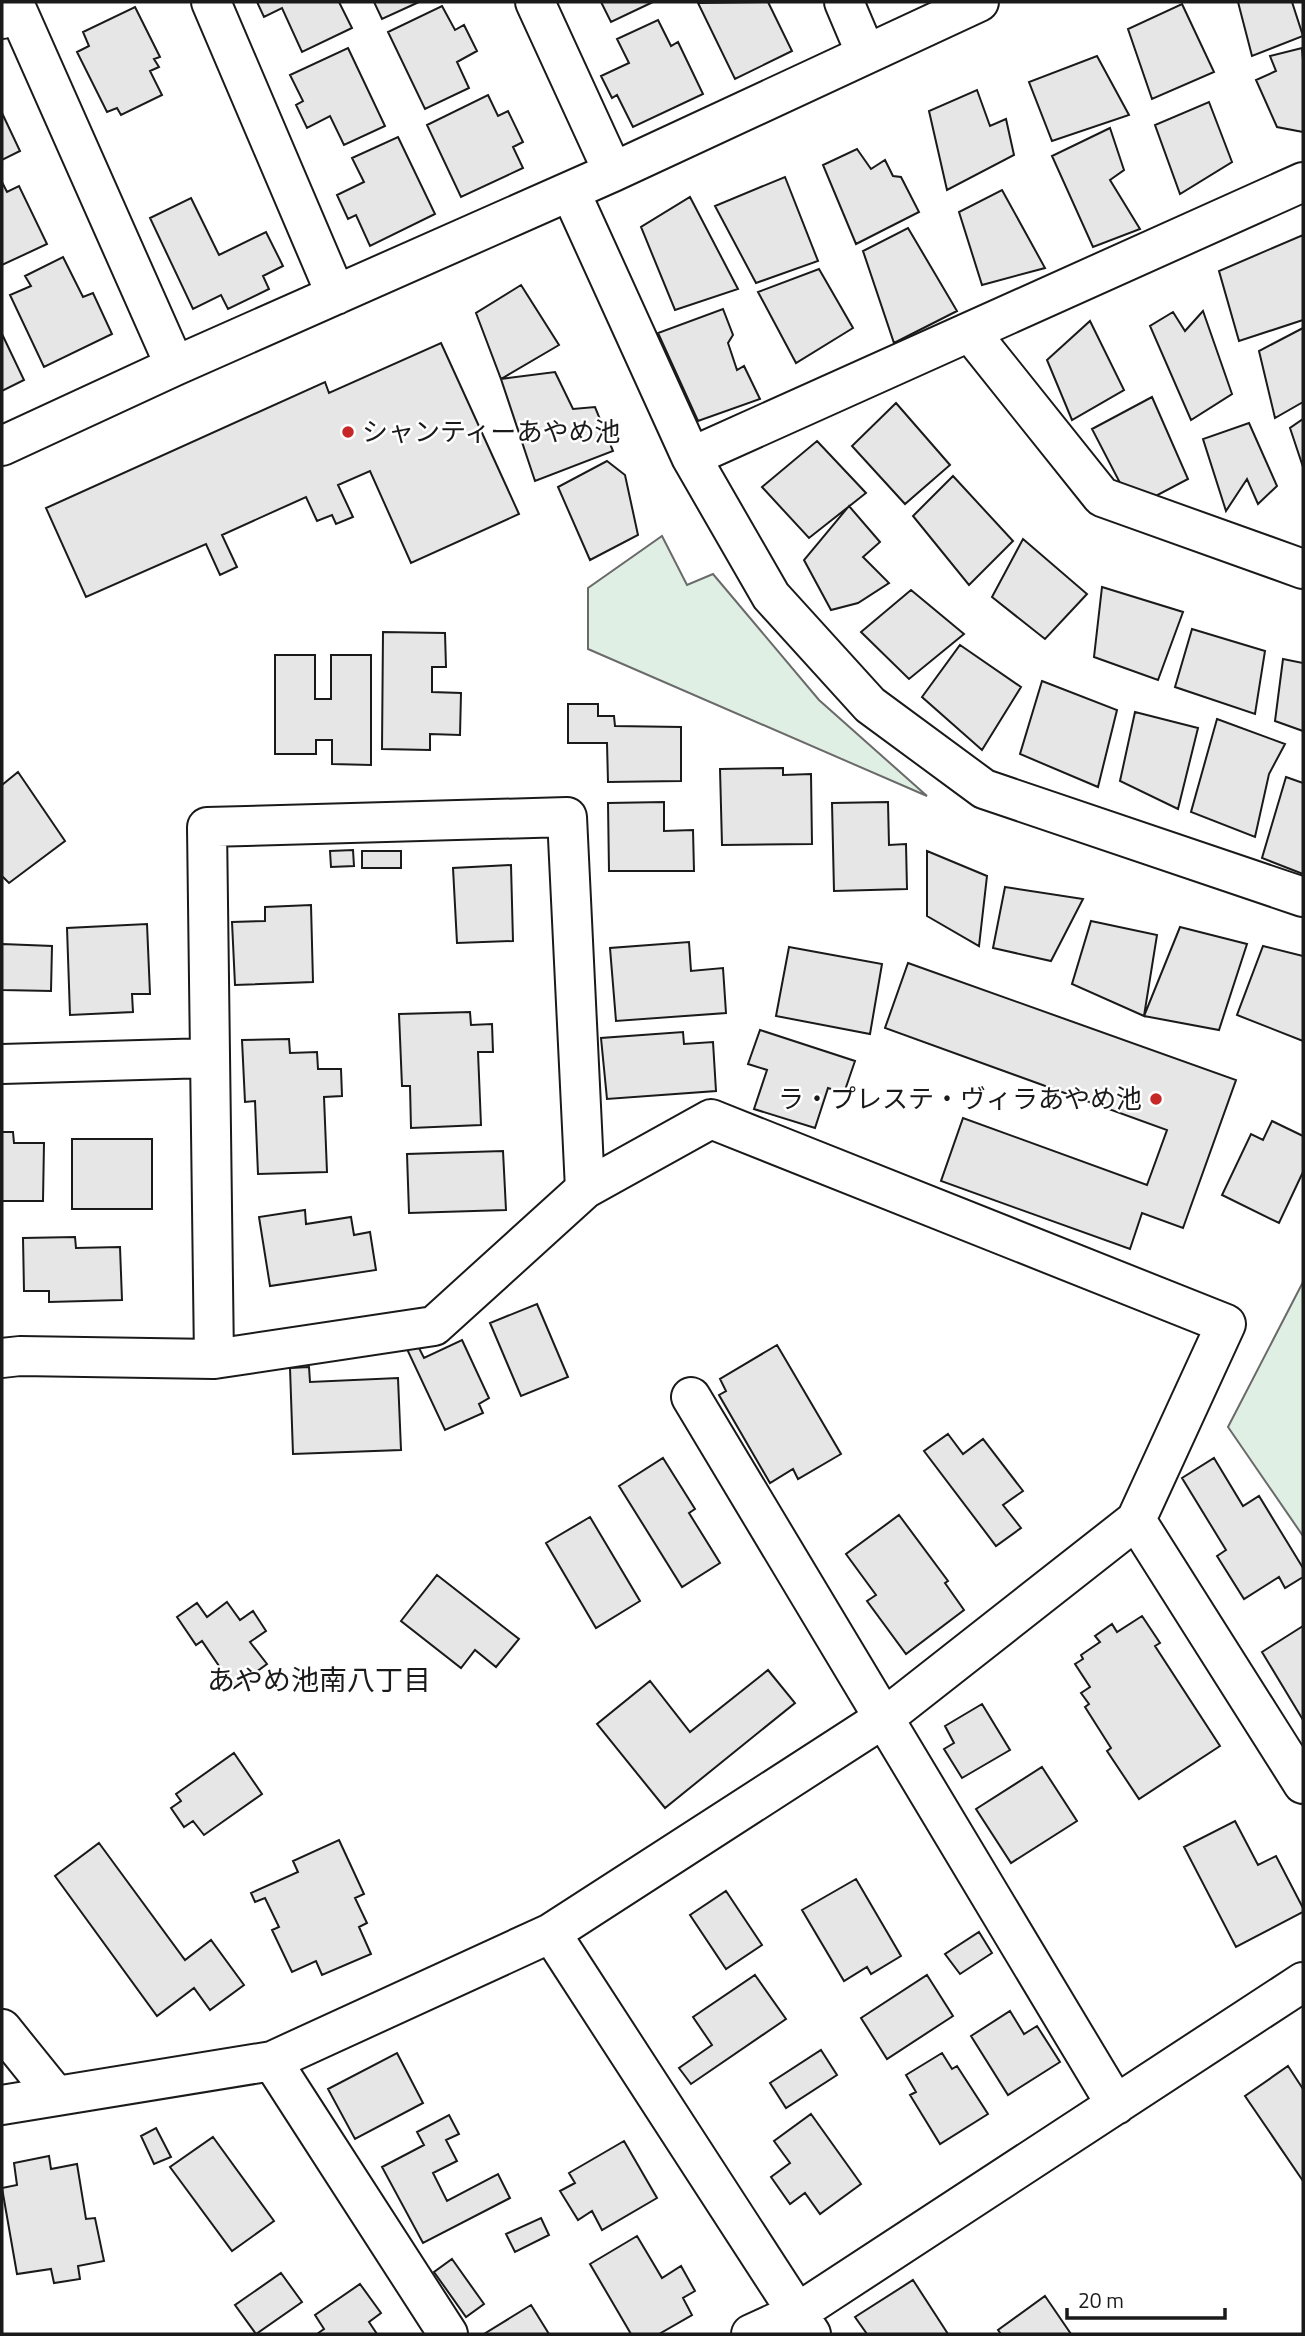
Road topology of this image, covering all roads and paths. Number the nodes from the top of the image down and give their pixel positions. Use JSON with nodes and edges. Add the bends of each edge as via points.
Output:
{"nodes":[{"id":1,"x":211,"y":2,"type":"edge"},
{"id":2,"x":535,"y":2,"type":"edge"},
{"id":3,"x":844,"y":2,"type":"edge"},
{"id":4,"x":979,"y":2,"type":"edge"},
{"id":5,"x":2,"y":19,"type":"edge"},
{"id":6,"x":866,"y":54,"type":"junction"},
{"id":7,"x":613,"y":172,"type":"junction"},
{"id":8,"x":1303,"y":182,"type":"edge"},
{"id":9,"x":570,"y":191,"type":"junction"},
{"id":10,"x":337,"y":295,"type":"junction"},
{"id":11,"x":970,"y":332,"type":"junction"},
{"id":12,"x":175,"y":366,"type":"junction"},
{"id":13,"x":2,"y":446,"type":"edge"},
{"id":14,"x":691,"y":457,"type":"junction"},
{"id":15,"x":1303,"y":569,"type":"edge"},
{"id":16,"x":1303,"y":897,"type":"edge"},
{"id":17,"x":209,"y":1058,"type":"junction"},
{"id":18,"x":2,"y":1064,"type":"edge"},
{"id":19,"x":585,"y":1189,"type":"junction"},
{"id":20,"x":2,"y":1358,"type":"edge"},
{"id":21,"x":214,"y":1359,"type":"junction"},
{"id":22,"x":691,"y":1397,"type":"dead end"},
{"id":23,"x":1136,"y":1520,"type":"junction"},
{"id":24,"x":884,"y":1718,"type":"junction"},
{"id":25,"x":1303,"y":1784,"type":"edge"},
{"id":26,"x":551,"y":1933,"type":"junction"},
{"id":27,"x":1303,"y":1982,"type":"edge"},
{"id":28,"x":2,"y":2029,"type":"edge"},
{"id":29,"x":272,"y":2062,"type":"junction"},
{"id":30,"x":57,"y":2096,"type":"junction"},
{"id":31,"x":2,"y":2105,"type":"edge"},
{"id":32,"x":1116,"y":2105,"type":"junction"},
{"id":33,"x":804,"y":2323,"type":"edge"},
{"id":34,"x":448,"y":2334,"type":"edge"},
{"id":35,"x":751,"y":2334,"type":"edge"}],
"edges":[{"from":1,"to":10,"type":"street"},
{"from":2,"to":7,"type":"street"},
{"from":3,"to":6,"type":"street"},
{"from":4,"to":6,"type":"street"},
{"from":5,"to":12,"type":"street","via":[[18,12]]},
{"from":6,"to":7,"type":"street"},
{"from":7,"to":9,"type":"street"},
{"from":8,"to":11,"type":"street"},
{"from":9,"to":10,"type":"street"},
{"from":9,"to":14,"type":"street"},
{"from":10,"to":12,"type":"street"},
{"from":11,"to":14,"type":"street"},
{"from":11,"to":15,"type":"street","via":[[1102,497]]},
{"from":12,"to":13,"type":"street"},
{"from":14,"to":16,"type":"street","via":[[771,596],[870,705],[984,789]]},
{"from":17,"to":18,"type":"street"},
{"from":17,"to":19,"type":"street","via":[[207,827],[568,817]]},
{"from":17,"to":21,"type":"street"},
{"from":19,"to":21,"type":"street","via":[[435,1326]]},
{"from":19,"to":23,"type":"street","via":[[711,1119],[1226,1324]]},
{"from":20,"to":21,"type":"street"},
{"from":22,"to":24,"type":"street"},
{"from":23,"to":24,"type":"street"},
{"from":23,"to":25,"type":"street"},
{"from":24,"to":26,"type":"street"},
{"from":24,"to":32,"type":"street"},
{"from":26,"to":29,"type":"street"},
{"from":26,"to":33,"type":"street"},
{"from":27,"to":32,"type":"street"},
{"from":28,"to":30,"type":"street"},
{"from":29,"to":30,"type":"street"},
{"from":29,"to":34,"type":"street"},
{"from":30,"to":31,"type":"street"},
{"from":32,"to":33,"type":"street"},
{"from":33,"to":35,"type":"street"}]}
